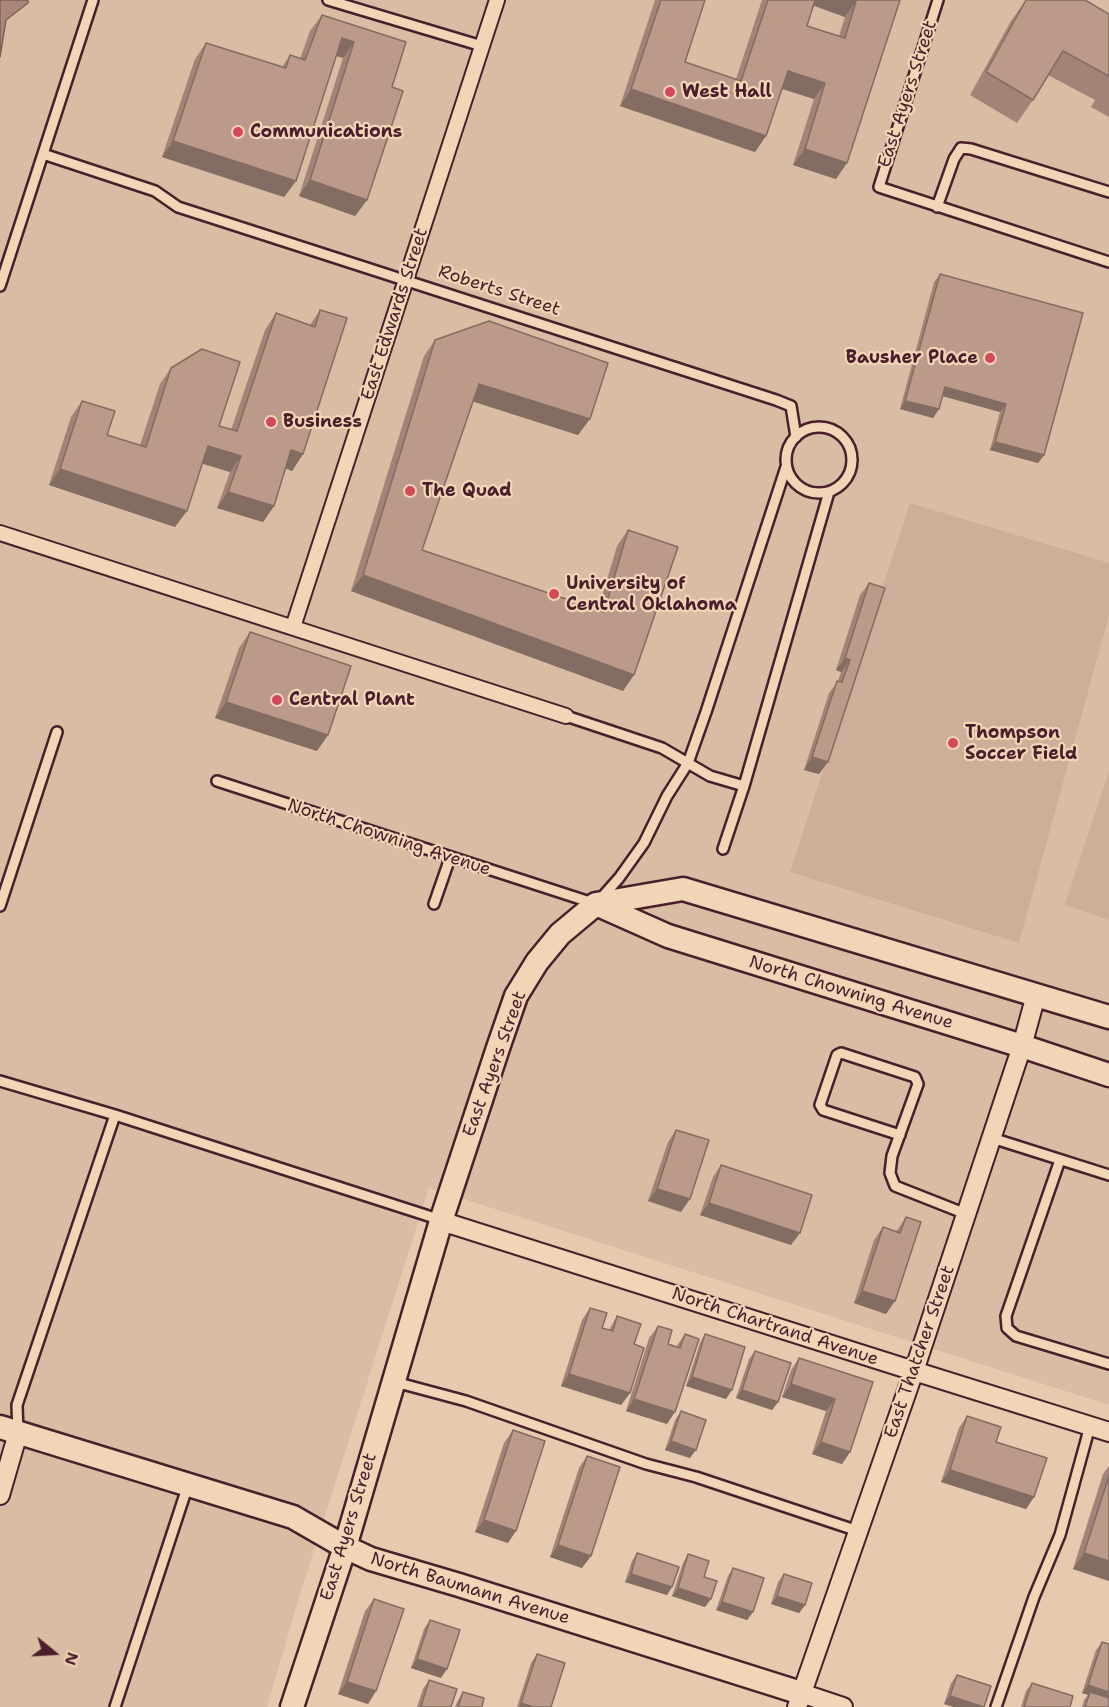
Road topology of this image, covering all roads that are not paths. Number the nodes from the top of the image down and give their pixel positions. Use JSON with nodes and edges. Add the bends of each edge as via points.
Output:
{"nodes":[{"id":1,"x":93,"y":0,"type":"edge"},
{"id":2,"x":328,"y":0,"type":"edge"},
{"id":3,"x":497,"y":0,"type":"edge"},
{"id":4,"x":938,"y":0,"type":"edge"},
{"id":5,"x":482,"y":46,"type":"junction"},
{"id":6,"x":43,"y":154,"type":"junction"},
{"id":7,"x":1109,"y":192,"type":"edge"},
{"id":8,"x":937,"y":207,"type":"junction"},
{"id":9,"x":1109,"y":262,"type":"edge"},
{"id":10,"x":406,"y":279,"type":"junction"},
{"id":11,"x":0,"y":286,"type":"edge"},
{"id":12,"x":796,"y":437,"type":"junction"},
{"id":13,"x":786,"y":467,"type":"junction"},
{"id":14,"x":829,"y":492,"type":"junction"},
{"id":15,"x":0,"y":533,"type":"edge"},
{"id":16,"x":293,"y":627,"type":"junction"},
{"id":17,"x":566,"y":716,"type":"joint"},
{"id":18,"x":57,"y":732,"type":"dead end"},
{"id":19,"x":688,"y":763,"type":"junction"},
{"id":20,"x":217,"y":781,"type":"dead end"},
{"id":21,"x":744,"y":786,"type":"junction"},
{"id":22,"x":723,"y":849,"type":"dead end"},
{"id":23,"x":450,"y":858,"type":"junction"},
{"id":24,"x":434,"y":904,"type":"dead end"},
{"id":25,"x":596,"y":904,"type":"junction"},
{"id":26,"x":0,"y":906,"type":"edge"},
{"id":27,"x":1036,"y":995,"type":"junction"},
{"id":28,"x":1109,"y":1017,"type":"edge"},
{"id":29,"x":1022,"y":1046,"type":"junction"},
{"id":30,"x":1109,"y":1075,"type":"edge"},
{"id":31,"x":0,"y":1081,"type":"edge"},
{"id":32,"x":115,"y":1115,"type":"junction"},
{"id":33,"x":900,"y":1135,"type":"junction"},
{"id":34,"x":992,"y":1138,"type":"junction"},
{"id":35,"x":1060,"y":1160,"type":"junction"},
{"id":36,"x":1109,"y":1176,"type":"edge"},
{"id":37,"x":966,"y":1214,"type":"junction"},
{"id":38,"x":441,"y":1221,"type":"junction"},
{"id":39,"x":1109,"y":1364,"type":"edge"},
{"id":40,"x":914,"y":1371,"type":"junction"},
{"id":41,"x":393,"y":1382,"type":"junction"},
{"id":42,"x":1090,"y":1426,"type":"junction"},
{"id":43,"x":9,"y":1430,"type":"edge"},
{"id":44,"x":1109,"y":1432,"type":"edge"},
{"id":45,"x":188,"y":1485,"type":"junction"},
{"id":46,"x":0,"y":1495,"type":"edge"},
{"id":47,"x":858,"y":1531,"type":"junction"},
{"id":48,"x":345,"y":1547,"type":"junction"},
{"id":49,"x":799,"y":1700,"type":"edge"},
{"id":50,"x":115,"y":1707,"type":"edge"},
{"id":51,"x":292,"y":1707,"type":"edge"},
{"id":52,"x":843,"y":1707,"type":"edge"},
{"id":53,"x":996,"y":1707,"type":"edge"}],
"edges":[{"from":1,"to":6,"type":"lane"},
{"from":2,"to":5,"type":"lane"},
{"from":3,"to":5,"type":"street","name":"East Edwards Street"},
{"from":4,"to":8,"type":"lane","name":"East Ayers Street","via":[[879,187]]},
{"from":5,"to":10,"type":"street","name":"East Edwards Street"},
{"from":6,"to":10,"type":"lane","name":"Roberts Street","via":[[155,191],[178,207]]},
{"from":6,"to":11,"type":"lane"},
{"from":7,"to":8,"type":"lane","via":[[961,148]]},
{"from":8,"to":9,"type":"lane"},
{"from":10,"to":12,"type":"lane","name":"Roberts Street","via":[[791,406]]},
{"from":10,"to":16,"type":"street","name":"East Edwards Street"},
{"from":12,"to":13,"type":"lane","via":[[789,446]]},
{"from":12,"to":14,"type":"lane","via":[[804,430],[826,427],[845,438],[853,459],[851,470],[839,488]]},
{"from":13,"to":14,"type":"lane","via":[[798,486],[818,494]]},
{"from":13,"to":19,"type":"lane","name":"East Ayers Street"},
{"from":14,"to":21,"type":"lane"},
{"from":15,"to":16,"type":"street"},
{"from":16,"to":17,"type":"street"},
{"from":17,"to":19,"type":"lane","via":[[662,748]]},
{"from":18,"to":26,"type":"lane"},
{"from":19,"to":21,"type":"lane","via":[[710,776]]},
{"from":19,"to":25,"type":"lane","name":"East Ayers Street","via":[[644,843]]},
{"from":20,"to":23,"type":"lane","name":"North Chowning Avenue"},
{"from":21,"to":22,"type":"lane"},
{"from":23,"to":24,"type":"lane"},
{"from":23,"to":25,"type":"lane","name":"North Chowning Avenue"},
{"from":25,"to":27,"type":"street","name":"North Chowning Avenue","via":[[683,889]]},
{"from":25,"to":29,"type":"street","name":"North Chowning Avenue","via":[[668,936]]},
{"from":25,"to":38,"type":"street","name":"East Ayers Street","via":[[560,934],[516,996]]},
{"from":27,"to":28,"type":"street","name":"North Chowning Avenue"},
{"from":27,"to":29,"type":"street","name":"East Thatcher Street"},
{"from":29,"to":30,"type":"street","name":"North Chowning Avenue"},
{"from":29,"to":34,"type":"street","name":"East Thatcher Street"},
{"from":31,"to":32,"type":"lane"},
{"from":32,"to":38,"type":"lane"},
{"from":32,"to":43,"type":"lane"},
{"from":33,"to":33,"type":"lane","via":[[918,1084],[915,1077],[841,1053],[837,1055],[820,1105],[823,1110]]},
{"from":33,"to":37,"type":"lane","via":[[890,1173],[895,1186]]},
{"from":34,"to":35,"type":"lane"},
{"from":34,"to":37,"type":"street","name":"East Thatcher Street"},
{"from":35,"to":36,"type":"lane"},
{"from":35,"to":39,"type":"lane","via":[[1006,1316],[1007,1328],[1016,1336]]},
{"from":37,"to":40,"type":"street","name":"East Thatcher Street"},
{"from":38,"to":40,"type":"street","name":"North Chartrand Avenue"},
{"from":38,"to":41,"type":"street","name":"East Ayers Street"},
{"from":40,"to":42,"type":"street","name":"North Chartrand Avenue"},
{"from":40,"to":47,"type":"street","name":"East Thatcher Street"},
{"from":41,"to":47,"type":"lane","via":[[466,1401],[613,1453]]},
{"from":41,"to":48,"type":"street","name":"East Ayers Street"},
{"from":42,"to":44,"type":"street","name":"North Chartrand Avenue"},
{"from":42,"to":53,"type":"lane","via":[[1060,1535]]},
{"from":43,"to":45,"type":"street","name":"North Baumann Avenue"},
{"from":43,"to":46,"type":"street"},
{"from":45,"to":48,"type":"street","name":"North Baumann Avenue","via":[[293,1517]]},
{"from":45,"to":50,"type":"lane"},
{"from":47,"to":49,"type":"street","name":"East Thatcher Street"},
{"from":48,"to":49,"type":"street","name":"North Baumann Avenue","via":[[371,1559]]},
{"from":48,"to":51,"type":"street","name":"East Ayers Street"},
{"from":49,"to":52,"type":"street","name":"North Baumann Avenue"}]}
